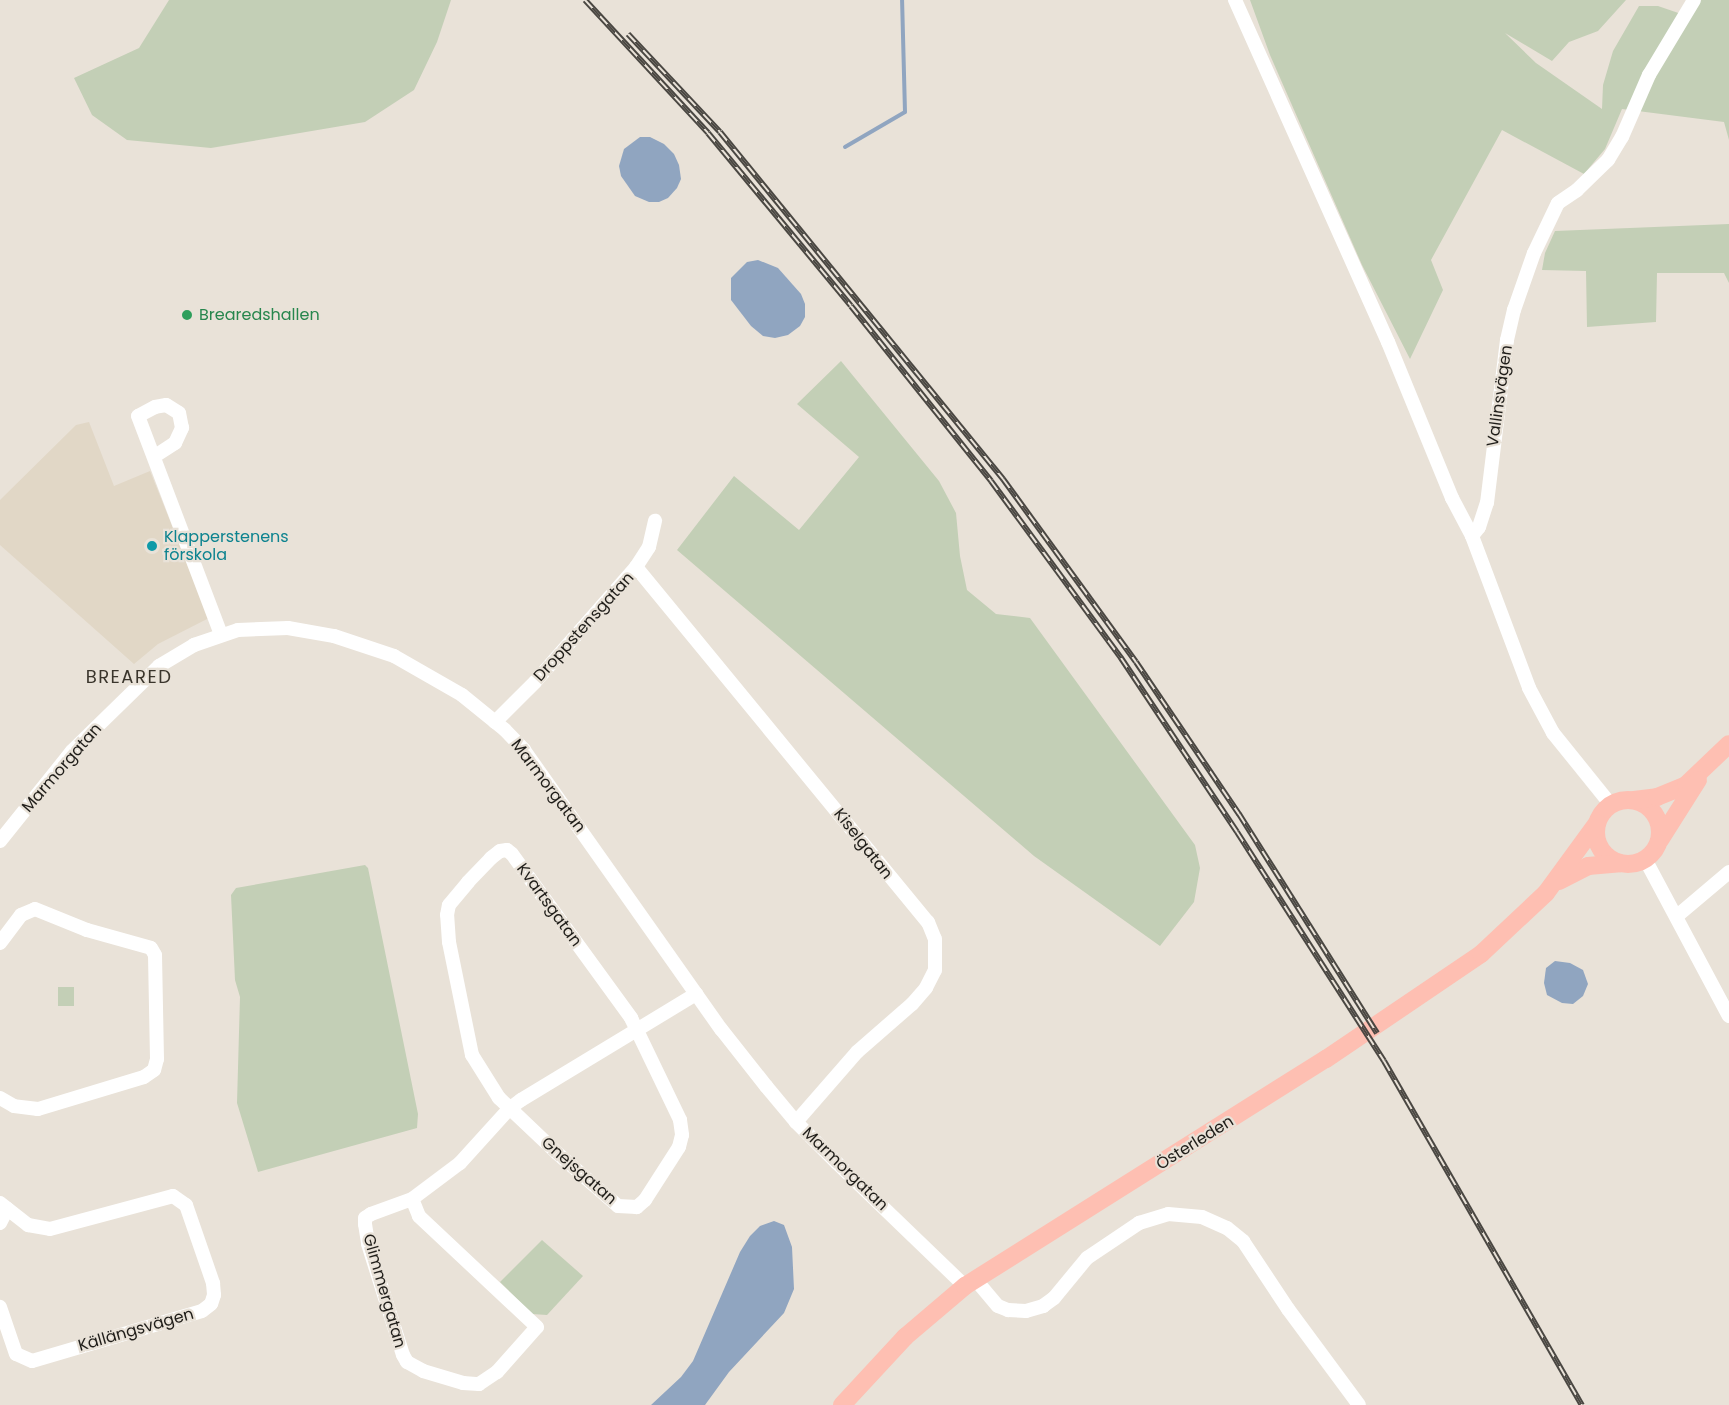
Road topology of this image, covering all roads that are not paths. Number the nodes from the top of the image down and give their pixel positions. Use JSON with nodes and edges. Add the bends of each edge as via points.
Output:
{"nodes":[{"id":1,"x":1235,"y":0,"type":"edge"},
{"id":2,"x":1694,"y":0,"type":"edge"},
{"id":3,"x":155,"y":456,"type":"junction"},
{"id":4,"x":655,"y":521,"type":"dead end"},
{"id":5,"x":1472,"y":536,"type":"junction"},
{"id":6,"x":636,"y":567,"type":"junction"},
{"id":7,"x":221,"y":635,"type":"junction"},
{"id":8,"x":495,"y":722,"type":"junction"},
{"id":9,"x":1729,"y":744,"type":"edge"},
{"id":10,"x":1706,"y":768,"type":"junction"},
{"id":11,"x":1634,"y":800,"type":"junction"},
{"id":12,"x":1611,"y":805,"type":"junction"},
{"id":13,"x":1597,"y":823,"type":"junction"},
{"id":14,"x":0,"y":841,"type":"edge"},
{"id":15,"x":1659,"y":844,"type":"junction"},
{"id":16,"x":1645,"y":859,"type":"junction"},
{"id":17,"x":1620,"y":863,"type":"junction"},
{"id":18,"x":1729,"y":872,"type":"edge"},
{"id":19,"x":1552,"y":885,"type":"junction"},
{"id":20,"x":1677,"y":916,"type":"junction"},
{"id":21,"x":0,"y":943,"type":"edge"},
{"id":22,"x":696,"y":994,"type":"junction"},
{"id":23,"x":1729,"y":1016,"type":"edge"},
{"id":24,"x":637,"y":1029,"type":"junction"},
{"id":25,"x":0,"y":1098,"type":"edge"},
{"id":26,"x":509,"y":1109,"type":"junction"},
{"id":27,"x":796,"y":1122,"type":"junction"},
{"id":28,"x":412,"y":1199,"type":"junction"},
{"id":29,"x":4,"y":1206,"type":"edge"},
{"id":30,"x":0,"y":1223,"type":"edge"},
{"id":31,"x":970,"y":1283,"type":"junction"},
{"id":32,"x":0,"y":1307,"type":"edge"},
{"id":33,"x":842,"y":1405,"type":"edge"},
{"id":34,"x":1359,"y":1405,"type":"edge"}],
"edges":[{"from":1,"to":5,"type":"street"},
{"from":2,"to":5,"type":"street","name":"Vallinsvägen","via":[[1650,75],[1608,160],[1558,203],[1542,234],[1510,324],[1487,503]]},
{"from":3,"to":3,"type":"street","via":[[138,416],[166,405],[179,413],[182,428],[175,443]]},
{"from":3,"to":7,"type":"street"},
{"from":4,"to":6,"type":"street","name":"Droppstensgatan","via":[[649,547]]},
{"from":5,"to":12,"type":"street","via":[[1516,659],[1541,713],[1570,757]]},
{"from":6,"to":8,"type":"street","name":"Droppstensgatan"},
{"from":6,"to":27,"type":"street","name":"Kiselgatan","via":[[928,922],[935,939],[935,970],[926,988],[856,1052]]},
{"from":7,"to":8,"type":"street","name":"Marmorgatan","via":[[288,628],[363,644],[438,679]]},
{"from":7,"to":14,"type":"street","name":"Marmorgatan","via":[[174,654],[143,680],[72,751]]},
{"from":8,"to":22,"type":"street","name":"Marmorgatan","via":[[536,765]]},
{"from":9,"to":10,"type":"main road"},
{"from":10,"to":11,"type":"main road","via":[[1686,785],[1657,797]]},
{"from":10,"to":15,"type":"main road"},
{"from":11,"to":12,"type":"main road"},
{"from":11,"to":15,"type":"main road","via":[[1649,807],[1659,820]]},
{"from":12,"to":13,"type":"main road","name":"Österleden"},
{"from":13,"to":17,"type":"main road","via":[[1599,846]]},
{"from":13,"to":19,"type":"main road","name":"Österleden"},
{"from":15,"to":16,"type":"main road"},
{"from":16,"to":17,"type":"main road","name":"Österleden","via":[[1634,864]]},
{"from":16,"to":20,"type":"street"},
{"from":17,"to":19,"type":"main road","name":"Österleden","via":[[1582,868]]},
{"from":18,"to":20,"type":"street"},
{"from":19,"to":31,"type":"main road","name":"Österleden","via":[[1481,954],[1421,997],[1110,1198]]},
{"from":20,"to":23,"type":"street"},
{"from":21,"to":25,"type":"street","via":[[21,915],[35,909],[93,932],[147,946],[155,955],[157,1059],[154,1070],[144,1077],[38,1108],[23,1109]]},
{"from":22,"to":24,"type":"street","name":"Glimmergatan"},
{"from":22,"to":27,"type":"street","name":"Marmorgatan"},
{"from":24,"to":26,"type":"street","name":"Glimmergatan"},
{"from":24,"to":26,"type":"street","name":"Gnejsgatan","via":[[676,1111],[682,1135],[669,1167],[637,1207],[618,1206]]},
{"from":24,"to":26,"type":"street","name":"Kvartsgatan","via":[[512,854],[500,851],[458,893],[449,905],[446,920],[472,1055]]},
{"from":26,"to":28,"type":"street","name":"Glimmergatan","via":[[460,1163]]},
{"from":27,"to":31,"type":"street","name":"Marmorgatan"},
{"from":28,"to":28,"type":"street","name":"Glimmergatan","via":[[419,1216],[537,1327],[497,1372],[479,1384],[423,1371],[403,1355],[365,1224],[371,1214]]},
{"from":29,"to":30,"type":"street","name":"Källängsvägen"},
{"from":29,"to":32,"type":"street","name":"Källängsvägen","via":[[28,1224],[50,1229],[173,1196],[186,1205],[214,1295],[202,1311],[32,1361],[16,1354]]},
{"from":31,"to":33,"type":"main road","name":"Österleden","via":[[905,1337]]},
{"from":31,"to":34,"type":"street","name":"Marmorgatan","via":[[998,1306],[1026,1311],[1048,1302],[1087,1258],[1139,1224],[1168,1214],[1213,1221],[1243,1241],[1287,1309]]}]}
